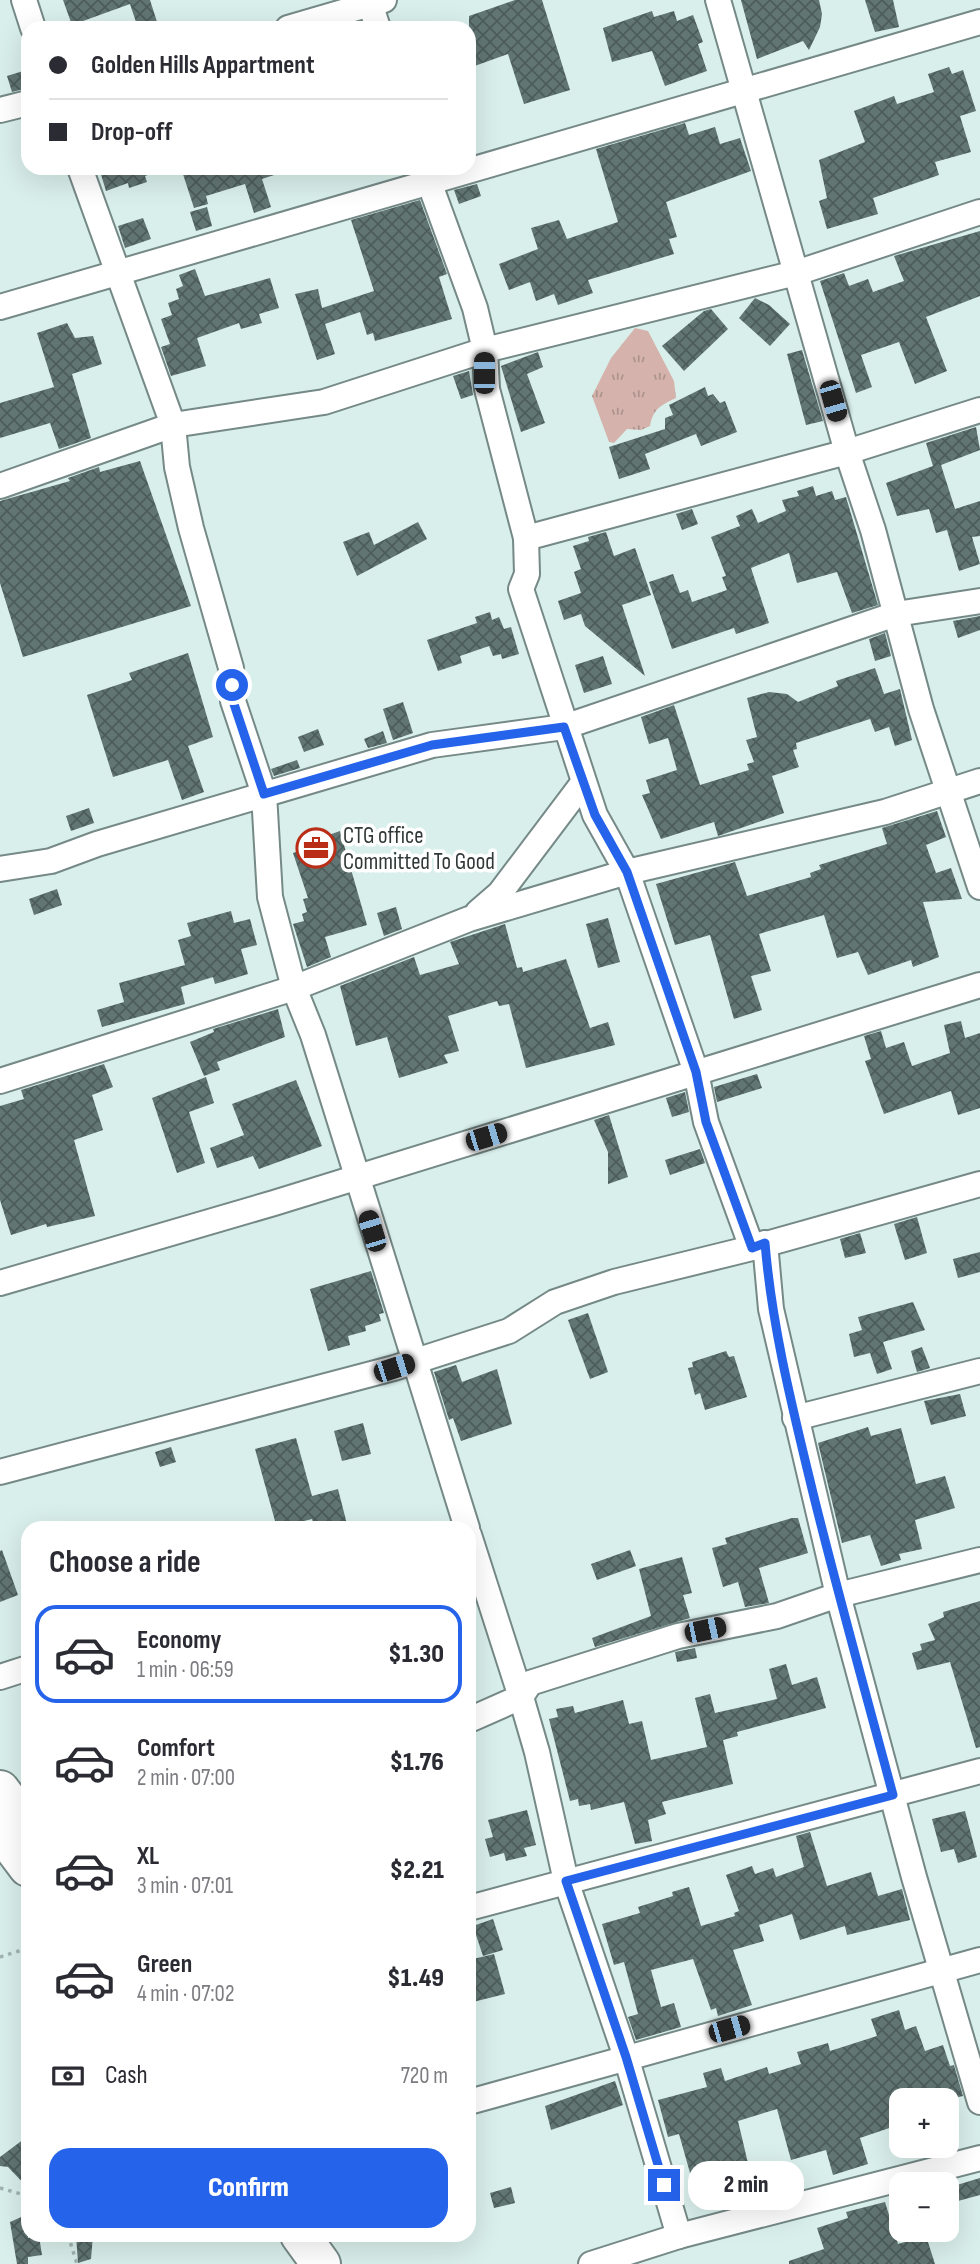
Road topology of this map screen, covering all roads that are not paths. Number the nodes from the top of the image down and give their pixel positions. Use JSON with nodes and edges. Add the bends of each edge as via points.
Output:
{"nodes":[{"id":1,"x":23,"y":0,"type":"edge"},
{"id":2,"x":718,"y":0,"type":"edge"},
{"id":3,"x":374,"y":2,"type":"edge"},
{"id":4,"x":30,"y":21,"type":"edge"},
{"id":5,"x":311,"y":21,"type":"edge"},
{"id":6,"x":377,"y":21,"type":"edge"},
{"id":7,"x":980,"y":22,"type":"edge"},
{"id":8,"x":742,"y":89,"type":"junction"},
{"id":9,"x":21,"y":105,"type":"edge"},
{"id":10,"x":0,"y":110,"type":"edge"},
{"id":11,"x":476,"y":161,"type":"edge"},
{"id":12,"x":82,"y":175,"type":"edge"},
{"id":13,"x":423,"y":175,"type":"edge"},
{"id":14,"x":426,"y":175,"type":"edge"},
{"id":15,"x":980,"y":212,"type":"edge"},
{"id":16,"x":119,"y":273,"type":"junction"},
{"id":17,"x":796,"y":273,"type":"junction"},
{"id":18,"x":0,"y":307,"type":"edge"},
{"id":19,"x":485,"y":350,"type":"junction"},
{"id":20,"x":980,"y":410,"type":"edge"},
{"id":21,"x":173,"y":425,"type":"junction"},
{"id":22,"x":847,"y":452,"type":"junction"},
{"id":23,"x":0,"y":486,"type":"edge"},
{"id":24,"x":526,"y":538,"type":"junction"},
{"id":25,"x":980,"y":601,"type":"edge"},
{"id":26,"x":896,"y":614,"type":"junction"},
{"id":27,"x":564,"y":727,"type":"junction"},
{"id":28,"x":980,"y":781,"type":"edge"},
{"id":29,"x":583,"y":783,"type":"junction"},
{"id":30,"x":947,"y":792,"type":"junction"},
{"id":31,"x":264,"y":794,"type":"junction"},
{"id":32,"x":0,"y":870,"type":"edge"},
{"id":33,"x":627,"y":872,"type":"junction"},
{"id":34,"x":980,"y":887,"type":"edge"},
{"id":35,"x":469,"y":919,"type":"junction"},
{"id":36,"x":980,"y":985,"type":"edge"},
{"id":37,"x":294,"y":988,"type":"junction"},
{"id":38,"x":696,"y":1072,"type":"junction"},
{"id":39,"x":0,"y":1081,"type":"edge"},
{"id":40,"x":355,"y":1178,"type":"junction"},
{"id":41,"x":980,"y":1184,"type":"edge"},
{"id":42,"x":759,"y":1245,"type":"junction"},
{"id":43,"x":0,"y":1283,"type":"edge"},
{"id":44,"x":413,"y":1362,"type":"junction"},
{"id":45,"x":980,"y":1371,"type":"edge"},
{"id":46,"x":795,"y":1418,"type":"junction"},
{"id":47,"x":0,"y":1472,"type":"edge"},
{"id":48,"x":465,"y":1521,"type":"edge"},
{"id":49,"x":476,"y":1557,"type":"edge"},
{"id":50,"x":980,"y":1560,"type":"edge"},
{"id":51,"x":838,"y":1595,"type":"junction"},
{"id":52,"x":21,"y":1670,"type":"edge"},
{"id":53,"x":0,"y":1677,"type":"edge"},
{"id":54,"x":521,"y":1697,"type":"junction"},
{"id":55,"x":476,"y":1717,"type":"edge"},
{"id":56,"x":980,"y":1771,"type":"edge"},
{"id":57,"x":0,"y":1790,"type":"edge"},
{"id":58,"x":893,"y":1795,"type":"junction"},
{"id":59,"x":21,"y":1818,"type":"edge"},
{"id":60,"x":0,"y":1830,"type":"edge"},
{"id":61,"x":21,"y":1858,"type":"edge"},
{"id":62,"x":566,"y":1881,"type":"junction"},
{"id":63,"x":476,"y":1906,"type":"edge"},
{"id":64,"x":980,"y":1959,"type":"edge"},
{"id":65,"x":940,"y":1970,"type":"junction"},
{"id":66,"x":972,"y":2045,"type":"edge"},
{"id":67,"x":626,"y":2057,"type":"junction"},
{"id":68,"x":476,"y":2100,"type":"edge"},
{"id":69,"x":980,"y":2102,"type":"edge"},
{"id":70,"x":980,"y":2158,"type":"edge"},
{"id":71,"x":679,"y":2236,"type":"junction"},
{"id":72,"x":305,"y":2242,"type":"edge"},
{"id":73,"x":332,"y":2242,"type":"edge"},
{"id":74,"x":321,"y":2264,"type":"edge"},
{"id":75,"x":348,"y":2264,"type":"edge"},
{"id":76,"x":591,"y":2264,"type":"edge"}],
"edges":[{"from":1,"to":4,"type":"street"},
{"from":2,"to":8,"type":"street"},
{"from":3,"to":5,"type":"street"},
{"from":3,"to":6,"type":"street"},
{"from":7,"to":8,"type":"street"},
{"from":8,"to":11,"type":"street"},
{"from":8,"to":17,"type":"street"},
{"from":9,"to":10,"type":"street"},
{"from":12,"to":16,"type":"street"},
{"from":13,"to":16,"type":"street"},
{"from":14,"to":19,"type":"street","via":[[471,296]]},
{"from":15,"to":17,"type":"street"},
{"from":16,"to":18,"type":"street"},
{"from":16,"to":21,"type":"street"},
{"from":17,"to":19,"type":"street"},
{"from":17,"to":22,"type":"street"},
{"from":19,"to":21,"type":"street","via":[[324,402]]},
{"from":19,"to":24,"type":"street","via":[[487,389]]},
{"from":20,"to":22,"type":"street"},
{"from":21,"to":23,"type":"street"},
{"from":21,"to":31,"type":"street","via":[[188,516],[232,668],[233,701]]},
{"from":22,"to":24,"type":"street"},
{"from":22,"to":26,"type":"street"},
{"from":24,"to":27,"type":"street","via":[[527,574],[520,589]]},
{"from":25,"to":26,"type":"street"},
{"from":26,"to":27,"type":"street"},
{"from":26,"to":30,"type":"street"},
{"from":27,"to":29,"type":"street"},
{"from":27,"to":31,"type":"street","via":[[432,745]]},
{"from":28,"to":30,"type":"street"},
{"from":29,"to":33,"type":"street"},
{"from":29,"to":35,"type":"street","via":[[500,893]]},
{"from":30,"to":33,"type":"street"},
{"from":30,"to":34,"type":"street"},
{"from":31,"to":32,"type":"street","via":[[51,861]]},
{"from":31,"to":37,"type":"street","via":[[270,897]]},
{"from":33,"to":35,"type":"street"},
{"from":33,"to":38,"type":"street"},
{"from":35,"to":37,"type":"street"},
{"from":36,"to":38,"type":"street"},
{"from":37,"to":39,"type":"street"},
{"from":37,"to":40,"type":"street","via":[[313,1035]]},
{"from":38,"to":40,"type":"street"},
{"from":38,"to":42,"type":"street","via":[[706,1122]]},
{"from":40,"to":43,"type":"street"},
{"from":40,"to":44,"type":"street"},
{"from":41,"to":42,"type":"street"},
{"from":42,"to":44,"type":"street","via":[[614,1282],[555,1302],[509,1331]]},
{"from":42,"to":46,"type":"street"},
{"from":44,"to":47,"type":"street"},
{"from":44,"to":48,"type":"street"},
{"from":45,"to":46,"type":"street"},
{"from":46,"to":51,"type":"street"},
{"from":49,"to":54,"type":"street"},
{"from":50,"to":51,"type":"street"},
{"from":51,"to":54,"type":"street","via":[[777,1616],[678,1636],[548,1677],[530,1683]]},
{"from":51,"to":58,"type":"street"},
{"from":52,"to":53,"type":"street"},
{"from":54,"to":55,"type":"street"},
{"from":54,"to":62,"type":"street"},
{"from":56,"to":58,"type":"street"},
{"from":57,"to":59,"type":"main road"},
{"from":58,"to":62,"type":"street"},
{"from":58,"to":65,"type":"street"},
{"from":60,"to":61,"type":"main road"},
{"from":62,"to":63,"type":"street"},
{"from":62,"to":67,"type":"street"},
{"from":64,"to":65,"type":"street"},
{"from":65,"to":66,"type":"street"},
{"from":65,"to":67,"type":"street"},
{"from":66,"to":69,"type":"street"},
{"from":67,"to":68,"type":"street"},
{"from":67,"to":71,"type":"street"},
{"from":70,"to":71,"type":"street"},
{"from":71,"to":76,"type":"street"},
{"from":72,"to":74,"type":"main road"},
{"from":73,"to":75,"type":"main road"}]}
